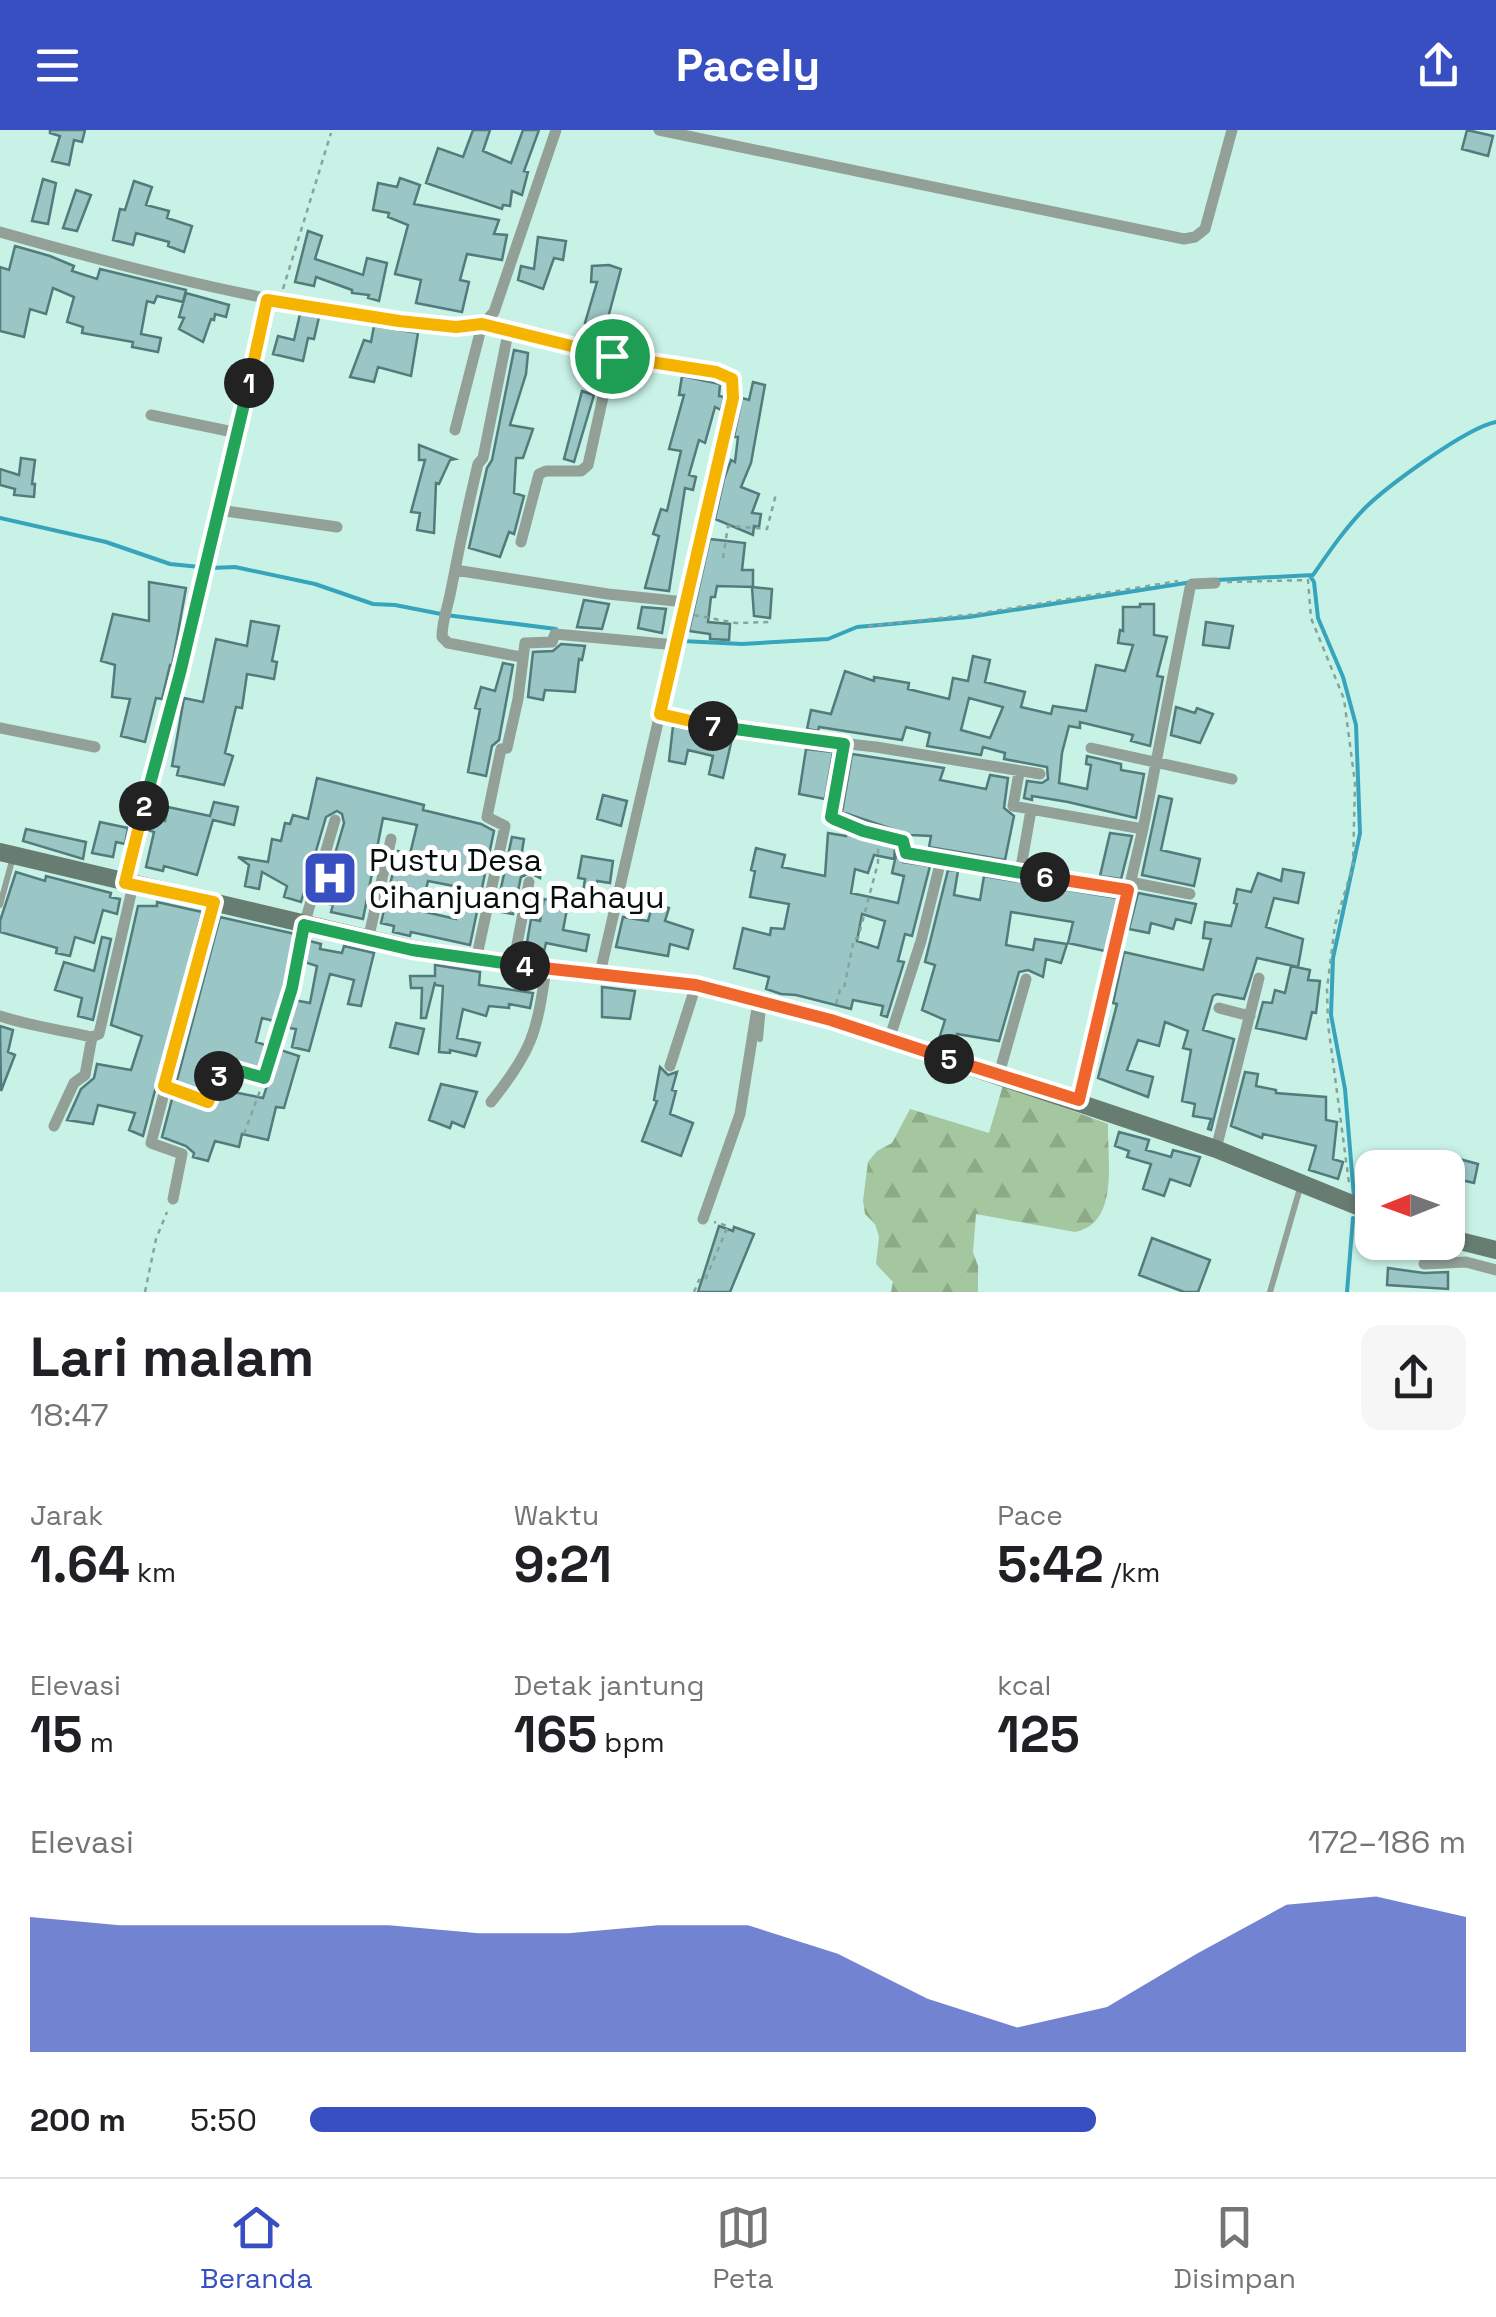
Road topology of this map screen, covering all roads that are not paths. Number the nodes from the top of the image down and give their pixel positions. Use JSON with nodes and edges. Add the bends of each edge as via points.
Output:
{"nodes":[{"id":1,"x":556,"y":130,"type":"edge"},
{"id":2,"x":659,"y":130,"type":"edge"},
{"id":3,"x":1232,"y":130,"type":"edge"},
{"id":4,"x":0,"y":232,"type":"edge"},
{"id":5,"x":273,"y":301,"type":"junction"},
{"id":6,"x":482,"y":324,"type":"junction"},
{"id":7,"x":508,"y":332,"type":"junction"},
{"id":8,"x":612,"y":356,"type":"junction"},
{"id":9,"x":151,"y":415,"type":"dead end"},
{"id":10,"x":455,"y":430,"type":"dead end"},
{"id":11,"x":238,"y":433,"type":"junction"},
{"id":12,"x":219,"y":510,"type":"junction"},
{"id":13,"x":338,"y":528,"type":"dead end"},
{"id":14,"x":521,"y":542,"type":"dead end"},
{"id":15,"x":455,"y":570,"type":"junction"},
{"id":16,"x":1215,"y":582,"type":"dead end"},
{"id":17,"x":684,"y":608,"type":"junction"},
{"id":18,"x":676,"y":645,"type":"junction"},
{"id":19,"x":521,"y":656,"type":"junction"},
{"id":20,"x":660,"y":714,"type":"junction"},
{"id":21,"x":0,"y":728,"type":"edge"},
{"id":22,"x":844,"y":744,"type":"junction"},
{"id":23,"x":95,"y":747,"type":"dead end"},
{"id":24,"x":1091,"y":748,"type":"dead end"},
{"id":25,"x":1154,"y":761,"type":"junction"},
{"id":26,"x":1019,"y":773,"type":"junction"},
{"id":27,"x":1040,"y":774,"type":"dead end"},
{"id":28,"x":1232,"y":779,"type":"dead end"},
{"id":29,"x":1031,"y":810,"type":"junction"},
{"id":30,"x":335,"y":820,"type":"dead end"},
{"id":31,"x":1143,"y":829,"type":"junction"},
{"id":32,"x":391,"y":840,"type":"dead end"},
{"id":33,"x":7,"y":854,"type":"edge"},
{"id":34,"x":941,"y":860,"type":"junction"},
{"id":35,"x":1020,"y":873,"type":"junction"},
{"id":36,"x":529,"y":882,"type":"dead end"},
{"id":37,"x":129,"y":884,"type":"junction"},
{"id":38,"x":1129,"y":886,"type":"junction"},
{"id":39,"x":1190,"y":894,"type":"dead end"},
{"id":40,"x":214,"y":902,"type":"junction"},
{"id":41,"x":0,"y":904,"type":"edge"},
{"id":42,"x":304,"y":925,"type":"junction"},
{"id":43,"x":368,"y":940,"type":"junction"},
{"id":44,"x":476,"y":960,"type":"junction"},
{"id":45,"x":513,"y":965,"type":"junction"},
{"id":46,"x":546,"y":968,"type":"junction"},
{"id":47,"x":600,"y":973,"type":"junction"},
{"id":48,"x":1259,"y":978,"type":"dead end"},
{"id":49,"x":1026,"y":980,"type":"dead end"},
{"id":50,"x":696,"y":985,"type":"junction"},
{"id":51,"x":761,"y":1003,"type":"junction"},
{"id":52,"x":1220,"y":1008,"type":"dead end"},
{"id":53,"x":0,"y":1016,"type":"edge"},
{"id":54,"x":1250,"y":1016,"type":"junction"},
{"id":55,"x":92,"y":1037,"type":"junction"},
{"id":56,"x":760,"y":1040,"type":"dead end"},
{"id":57,"x":889,"y":1040,"type":"junction"},
{"id":58,"x":670,"y":1066,"type":"dead end"},
{"id":59,"x":999,"y":1074,"type":"junction"},
{"id":60,"x":1079,"y":1100,"type":"junction"},
{"id":61,"x":491,"y":1102,"type":"dead end"},
{"id":62,"x":54,"y":1126,"type":"dead end"},
{"id":63,"x":1216,"y":1148,"type":"junction"},
{"id":64,"x":1301,"y":1184,"type":"junction"},
{"id":65,"x":172,"y":1199,"type":"road end"},
{"id":66,"x":1355,"y":1205,"type":"edge"},
{"id":67,"x":703,"y":1219,"type":"road end"},
{"id":68,"x":1465,"y":1242,"type":"edge"},
{"id":69,"x":1496,"y":1250,"type":"edge"},
{"id":70,"x":1424,"y":1264,"type":"dead end"},
{"id":71,"x":1496,"y":1270,"type":"edge"},
{"id":72,"x":1270,"y":1292,"type":"edge"}],
"edges":[{"from":1,"to":6,"type":"street","via":[[494,312]]},
{"from":2,"to":3,"type":"street","via":[[1184,239],[1205,229]]},
{"from":4,"to":5,"type":"street"},
{"from":5,"to":6,"type":"street","via":[[399,321]]},
{"from":5,"to":11,"type":"street"},
{"from":6,"to":7,"type":"street"},
{"from":6,"to":10,"type":"street"},
{"from":7,"to":8,"type":"street"},
{"from":7,"to":15,"type":"street"},
{"from":8,"to":14,"type":"street","via":[[588,465],[581,472],[539,474]]},
{"from":8,"to":17,"type":"street","via":[[732,379]]},
{"from":9,"to":11,"type":"street"},
{"from":11,"to":12,"type":"street"},
{"from":12,"to":13,"type":"street"},
{"from":12,"to":37,"type":"street"},
{"from":15,"to":17,"type":"street"},
{"from":15,"to":19,"type":"street","via":[[442,637]]},
{"from":16,"to":25,"type":"street","via":[[1190,588]]},
{"from":17,"to":18,"type":"street"},
{"from":18,"to":19,"type":"street","via":[[555,634],[552,642],[525,644]]},
{"from":18,"to":20,"type":"street"},
{"from":19,"to":44,"type":"street","via":[[518,700],[487,816],[505,826]]},
{"from":20,"to":22,"type":"street"},
{"from":20,"to":47,"type":"street"},
{"from":21,"to":23,"type":"street"},
{"from":22,"to":26,"type":"street"},
{"from":22,"to":34,"type":"street","via":[[831,817],[903,841],[906,853]]},
{"from":24,"to":25,"type":"street"},
{"from":25,"to":28,"type":"street"},
{"from":25,"to":31,"type":"street"},
{"from":26,"to":27,"type":"street"},
{"from":26,"to":29,"type":"street","via":[[1013,806]]},
{"from":29,"to":31,"type":"street"},
{"from":29,"to":35,"type":"street"},
{"from":30,"to":42,"type":"street"},
{"from":31,"to":38,"type":"street"},
{"from":32,"to":43,"type":"street"},
{"from":33,"to":37,"type":"main road"},
{"from":33,"to":41,"type":"lane"},
{"from":34,"to":35,"type":"street"},
{"from":34,"to":57,"type":"street"},
{"from":35,"to":38,"type":"street"},
{"from":36,"to":45,"type":"street"},
{"from":37,"to":40,"type":"main road"},
{"from":37,"to":55,"type":"street","via":[[107,1004]]},
{"from":38,"to":39,"type":"street"},
{"from":38,"to":60,"type":"street"},
{"from":40,"to":42,"type":"main road"},
{"from":40,"to":65,"type":"street","via":[[151,1142],[182,1154]]},
{"from":42,"to":43,"type":"main road"},
{"from":43,"to":44,"type":"main road"},
{"from":44,"to":45,"type":"main road"},
{"from":45,"to":46,"type":"main road"},
{"from":46,"to":47,"type":"main road"},
{"from":46,"to":61,"type":"street","via":[[530,1047]]},
{"from":47,"to":50,"type":"main road"},
{"from":48,"to":54,"type":"street"},
{"from":49,"to":59,"type":"street"},
{"from":50,"to":51,"type":"main road"},
{"from":50,"to":58,"type":"street"},
{"from":51,"to":56,"type":"lane"},
{"from":51,"to":57,"type":"main road"},
{"from":51,"to":67,"type":"street","via":[[740,1114]]},
{"from":52,"to":54,"type":"street"},
{"from":53,"to":55,"type":"street"},
{"from":54,"to":63,"type":"street"},
{"from":55,"to":62,"type":"street","via":[[85,1075]]},
{"from":57,"to":59,"type":"main road"},
{"from":59,"to":60,"type":"main road"},
{"from":60,"to":63,"type":"main road"},
{"from":63,"to":64,"type":"main road"},
{"from":64,"to":66,"type":"main road"},
{"from":64,"to":72,"type":"lane"},
{"from":68,"to":69,"type":"main road"},
{"from":70,"to":71,"type":"street","via":[[1466,1262]]}]}
